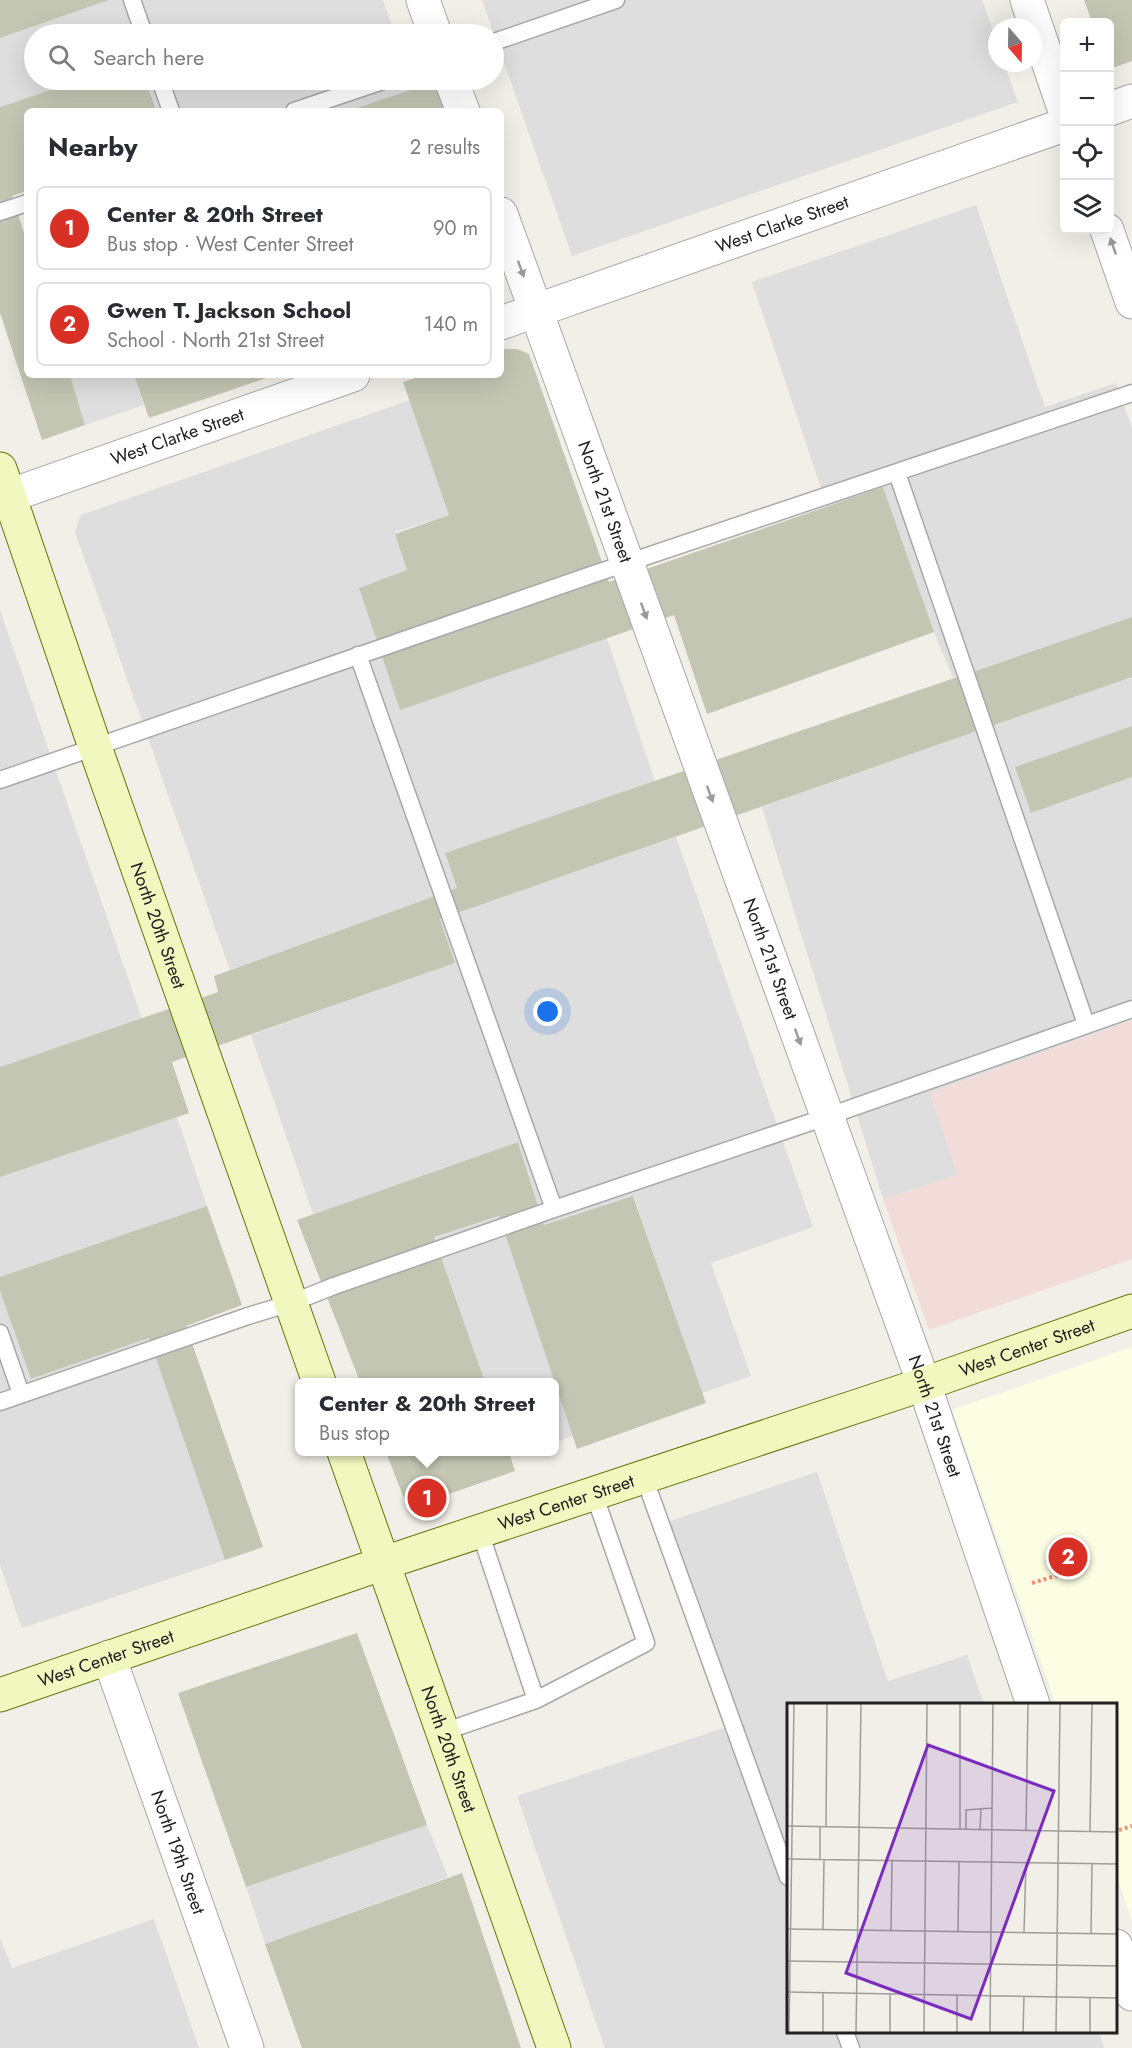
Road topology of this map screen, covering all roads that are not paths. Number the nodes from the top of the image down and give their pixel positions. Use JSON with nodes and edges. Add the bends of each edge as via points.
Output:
{"nodes":[{"id":1,"x":132,"y":0,"type":"edge"},
{"id":2,"x":423,"y":0,"type":"edge"},
{"id":3,"x":616,"y":0,"type":"edge"},
{"id":4,"x":1027,"y":0,"type":"edge"},
{"id":5,"x":140,"y":24,"type":"edge"},
{"id":6,"x":431,"y":24,"type":"edge"},
{"id":7,"x":504,"y":39,"type":"edge"},
{"id":8,"x":164,"y":90,"type":"edge"},
{"id":9,"x":356,"y":90,"type":"edge"},
{"id":10,"x":455,"y":90,"type":"edge"},
{"id":11,"x":1060,"y":94,"type":"edge"},
{"id":12,"x":1132,"y":101,"type":"edge"},
{"id":13,"x":170,"y":108,"type":"edge"},
{"id":14,"x":303,"y":108,"type":"edge"},
{"id":15,"x":462,"y":108,"type":"edge"},
{"id":16,"x":1114,"y":108,"type":"edge"},
{"id":17,"x":1062,"y":126,"type":"edge"},
{"id":18,"x":24,"y":204,"type":"edge"},
{"id":19,"x":0,"y":212,"type":"edge"},
{"id":20,"x":504,"y":222,"type":"edge"},
{"id":21,"x":1108,"y":234,"type":"edge"},
{"id":22,"x":1132,"y":302,"type":"edge"},
{"id":23,"x":536,"y":310,"type":"junction"},
{"id":24,"x":504,"y":322,"type":"edge"},
{"id":25,"x":344,"y":378,"type":"edge"},
{"id":26,"x":1132,"y":393,"type":"edge"},
{"id":27,"x":897,"y":473,"type":"junction"},
{"id":28,"x":3,"y":488,"type":"edge"},
{"id":29,"x":626,"y":563,"type":"junction"},
{"id":30,"x":358,"y":655,"type":"junction"},
{"id":31,"x":95,"y":747,"type":"junction"},
{"id":32,"x":0,"y":780,"type":"edge"},
{"id":33,"x":1132,"y":1009,"type":"edge"},
{"id":34,"x":1086,"y":1024,"type":"junction"},
{"id":35,"x":826,"y":1117,"type":"junction"},
{"id":36,"x":554,"y":1209,"type":"junction"},
{"id":37,"x":291,"y":1303,"type":"junction"},
{"id":38,"x":1132,"y":1311,"type":"edge"},
{"id":39,"x":0,"y":1333,"type":"edge"},
{"id":40,"x":317,"y":1378,"type":"edge"},
{"id":41,"x":924,"y":1384,"type":"junction"},
{"id":42,"x":21,"y":1394,"type":"junction"},
{"id":43,"x":0,"y":1402,"type":"edge"},
{"id":44,"x":345,"y":1456,"type":"edge"},
{"id":45,"x":644,"y":1477,"type":"junction"},
{"id":46,"x":594,"y":1494,"type":"junction"},
{"id":47,"x":480,"y":1532,"type":"junction"},
{"id":48,"x":384,"y":1563,"type":"junction"},
{"id":49,"x":109,"y":1658,"type":"junction"},
{"id":50,"x":0,"y":1695,"type":"edge"},
{"id":51,"x":536,"y":1700,"type":"junction"},
{"id":52,"x":1034,"y":1703,"type":"edge"},
{"id":53,"x":443,"y":1732,"type":"junction"},
{"id":54,"x":787,"y":1871,"type":"edge"},
{"id":55,"x":1117,"y":1949,"type":"edge"},
{"id":56,"x":1132,"y":1994,"type":"edge"},
{"id":57,"x":845,"y":2033,"type":"edge"},
{"id":58,"x":247,"y":2048,"type":"edge"},
{"id":59,"x":554,"y":2048,"type":"edge"},
{"id":60,"x":850,"y":2048,"type":"edge"}],
"edges":[{"from":1,"to":5,"type":"lane"},
{"from":2,"to":6,"type":"street"},
{"from":3,"to":7,"type":"lane"},
{"from":4,"to":11,"type":"street"},
{"from":8,"to":13,"type":"lane"},
{"from":9,"to":14,"type":"lane"},
{"from":10,"to":15,"type":"street"},
{"from":12,"to":16,"type":"street"},
{"from":17,"to":23,"type":"street","name":"West Clarke Street"},
{"from":18,"to":19,"type":"lane"},
{"from":20,"to":23,"type":"street","name":"North 21st Street","one_way":true},
{"from":22,"to":21,"type":"street","one_way":true},
{"from":23,"to":24,"type":"street","name":"West Clarke Street"},
{"from":23,"to":29,"type":"street","name":"North 21st Street"},
{"from":25,"to":28,"type":"street","name":"West Clarke Street"},
{"from":26,"to":27,"type":"lane"},
{"from":27,"to":29,"type":"lane"},
{"from":27,"to":34,"type":"lane"},
{"from":28,"to":31,"type":"main road","name":"North 20th Street"},
{"from":29,"to":30,"type":"lane"},
{"from":29,"to":35,"type":"street","name":"North 21st Street","one_way":true},
{"from":30,"to":31,"type":"lane"},
{"from":30,"to":36,"type":"lane"},
{"from":31,"to":32,"type":"lane"},
{"from":31,"to":37,"type":"main road","name":"North 20th Street"},
{"from":33,"to":34,"type":"lane"},
{"from":34,"to":35,"type":"lane"},
{"from":35,"to":36,"type":"lane"},
{"from":35,"to":41,"type":"street","name":"North 21st Street"},
{"from":36,"to":37,"type":"lane"},
{"from":37,"to":40,"type":"main road","name":"North 20th Street"},
{"from":37,"to":42,"type":"lane"},
{"from":38,"to":41,"type":"main road","name":"West Center Street"},
{"from":39,"to":42,"type":"lane"},
{"from":41,"to":45,"type":"main road","name":"West Center Street"},
{"from":41,"to":52,"type":"street","name":"North 21st Street"},
{"from":42,"to":43,"type":"lane"},
{"from":44,"to":48,"type":"main road","name":"North 20th Street"},
{"from":45,"to":46,"type":"main road","name":"West Center Street"},
{"from":45,"to":54,"type":"lane"},
{"from":46,"to":47,"type":"main road","name":"West Center Street"},
{"from":46,"to":51,"type":"lane","via":[[646,1643]]},
{"from":47,"to":48,"type":"main road","name":"West Center Street"},
{"from":47,"to":51,"type":"lane"},
{"from":48,"to":49,"type":"main road","name":"West Center Street"},
{"from":48,"to":53,"type":"main road","name":"North 20th Street"},
{"from":49,"to":50,"type":"main road","name":"West Center Street"},
{"from":49,"to":58,"type":"street","name":"North 19th Street"},
{"from":51,"to":53,"type":"lane"},
{"from":53,"to":59,"type":"main road","name":"North 20th Street"},
{"from":55,"to":56,"type":"street"},
{"from":57,"to":60,"type":"lane"}]}
